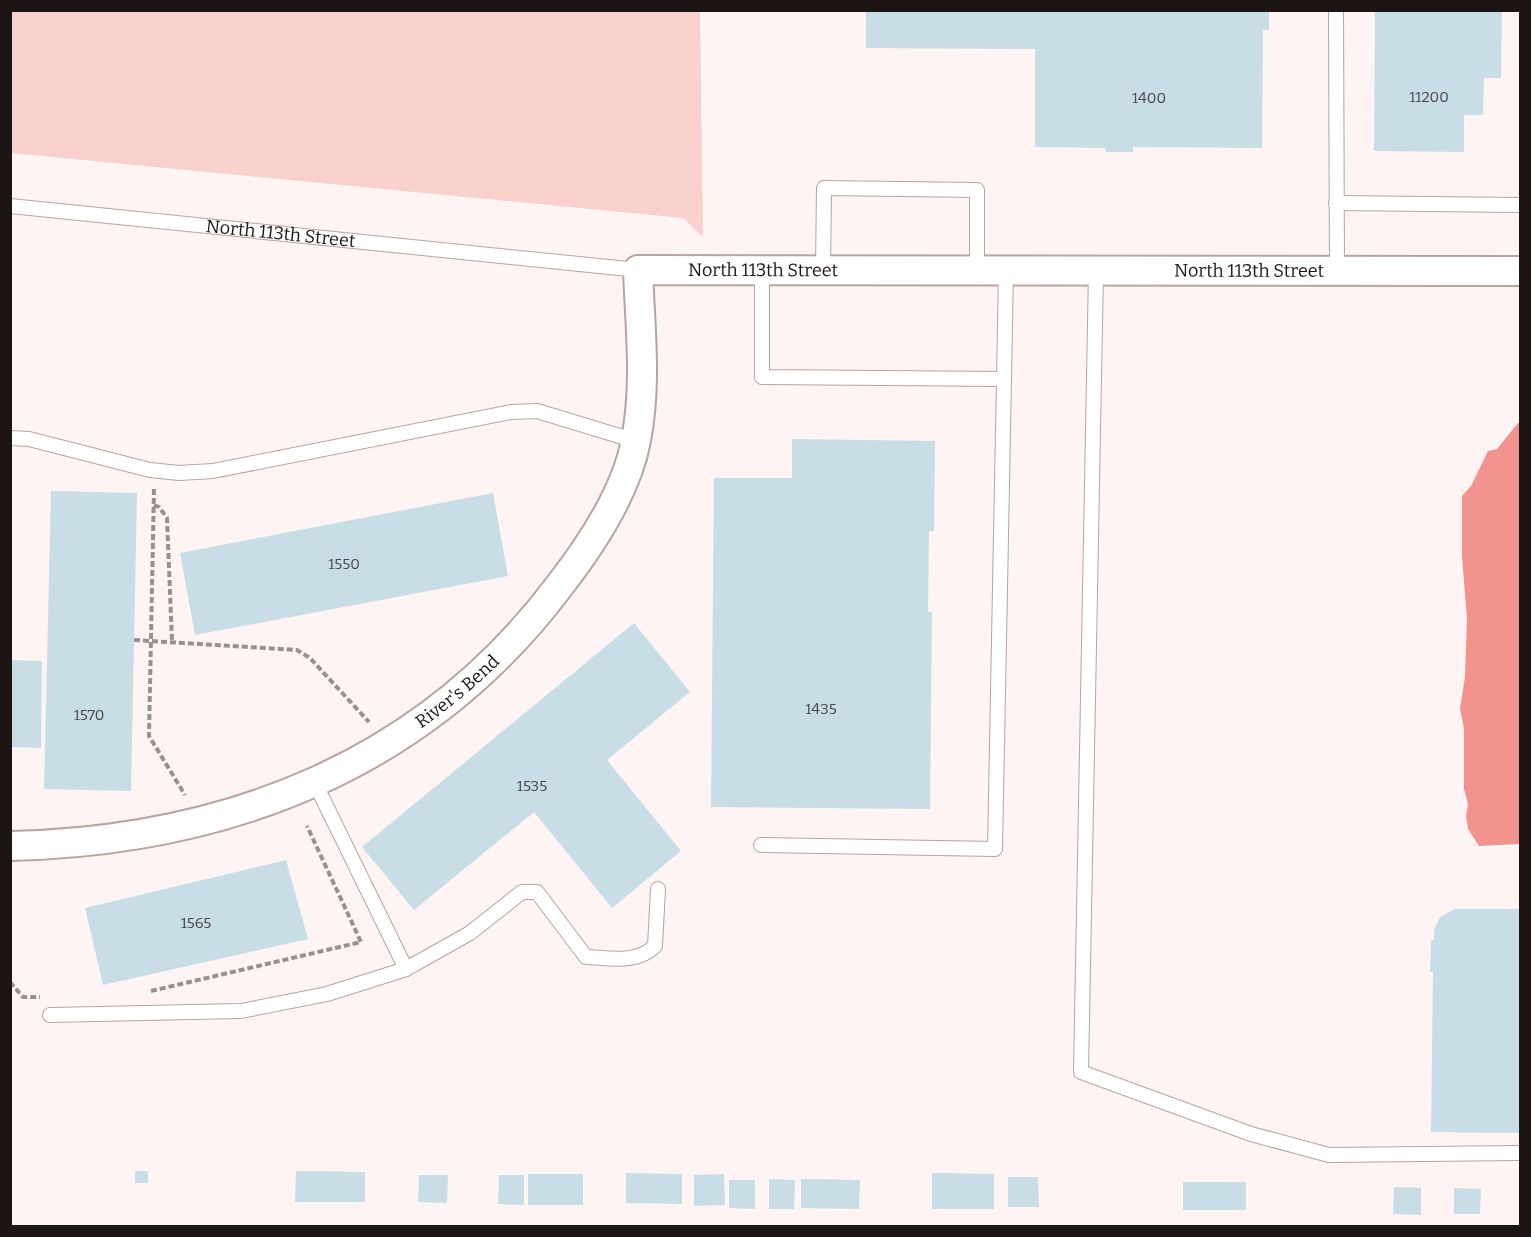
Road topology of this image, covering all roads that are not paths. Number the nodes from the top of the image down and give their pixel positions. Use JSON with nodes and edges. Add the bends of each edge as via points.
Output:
{"nodes":[{"id":1,"x":1336,"y":10,"type":"edge"},
{"id":2,"x":1336,"y":203,"type":"junction"},
{"id":3,"x":1521,"y":205,"type":"edge"},
{"id":4,"x":10,"y":206,"type":"edge"},
{"id":5,"x":638,"y":270,"type":"junction"},
{"id":6,"x":824,"y":270,"type":"junction"},
{"id":7,"x":1096,"y":270,"type":"junction"},
{"id":8,"x":762,"y":271,"type":"junction"},
{"id":9,"x":976,"y":271,"type":"junction"},
{"id":10,"x":1006,"y":271,"type":"junction"},
{"id":11,"x":1337,"y":271,"type":"junction"},
{"id":12,"x":1521,"y":271,"type":"edge"},
{"id":13,"x":1004,"y":379,"type":"junction"},
{"id":14,"x":10,"y":438,"type":"edge"},
{"id":15,"x":636,"y":441,"type":"junction"},
{"id":16,"x":315,"y":783,"type":"junction"},
{"id":17,"x":761,"y":845,"type":"dead end"},
{"id":18,"x":10,"y":846,"type":"edge"},
{"id":19,"x":658,"y":889,"type":"dead end"},
{"id":20,"x":406,"y":969,"type":"junction"},
{"id":21,"x":50,"y":1015,"type":"dead end"},
{"id":22,"x":1521,"y":1153,"type":"edge"}],
"edges":[{"from":1,"to":2,"type":"lane"},
{"from":2,"to":3,"type":"lane"},
{"from":2,"to":11,"type":"lane"},
{"from":4,"to":5,"type":"lane","name":"North 113th Street"},
{"from":5,"to":8,"type":"street","name":"North 113th Street"},
{"from":5,"to":15,"type":"street","name":"River's Bend","via":[[643,378]]},
{"from":6,"to":8,"type":"street","name":"North 113th Street"},
{"from":6,"to":9,"type":"street","name":"North 113th Street"},
{"from":6,"to":9,"type":"lane","via":[[824,189],[835,189],[977,190]]},
{"from":7,"to":10,"type":"street","name":"North 113th Street"},
{"from":7,"to":11,"type":"street","name":"North 113th Street"},
{"from":7,"to":22,"type":"lane","via":[[1081,1072],[1251,1134],[1329,1155]]},
{"from":8,"to":13,"type":"lane","via":[[762,377]]},
{"from":9,"to":10,"type":"street","name":"North 113th Street"},
{"from":10,"to":13,"type":"lane"},
{"from":11,"to":12,"type":"street","name":"North 113th Street"},
{"from":13,"to":17,"type":"lane","via":[[995,849]]},
{"from":14,"to":15,"type":"lane","via":[[178,473],[213,471],[511,412],[537,411]]},
{"from":15,"to":16,"type":"street","name":"River's Bend","via":[[606,516],[582,557],[504,654],[465,689],[388,743]]},
{"from":16,"to":18,"type":"street","name":"River's Bend","via":[[270,801],[168,828],[99,841]]},
{"from":16,"to":20,"type":"lane"},
{"from":19,"to":20,"type":"lane","via":[[655,946],[640,957],[586,957],[537,892],[522,892],[471,933]]},
{"from":20,"to":21,"type":"lane","via":[[327,994],[241,1011]]}]}
